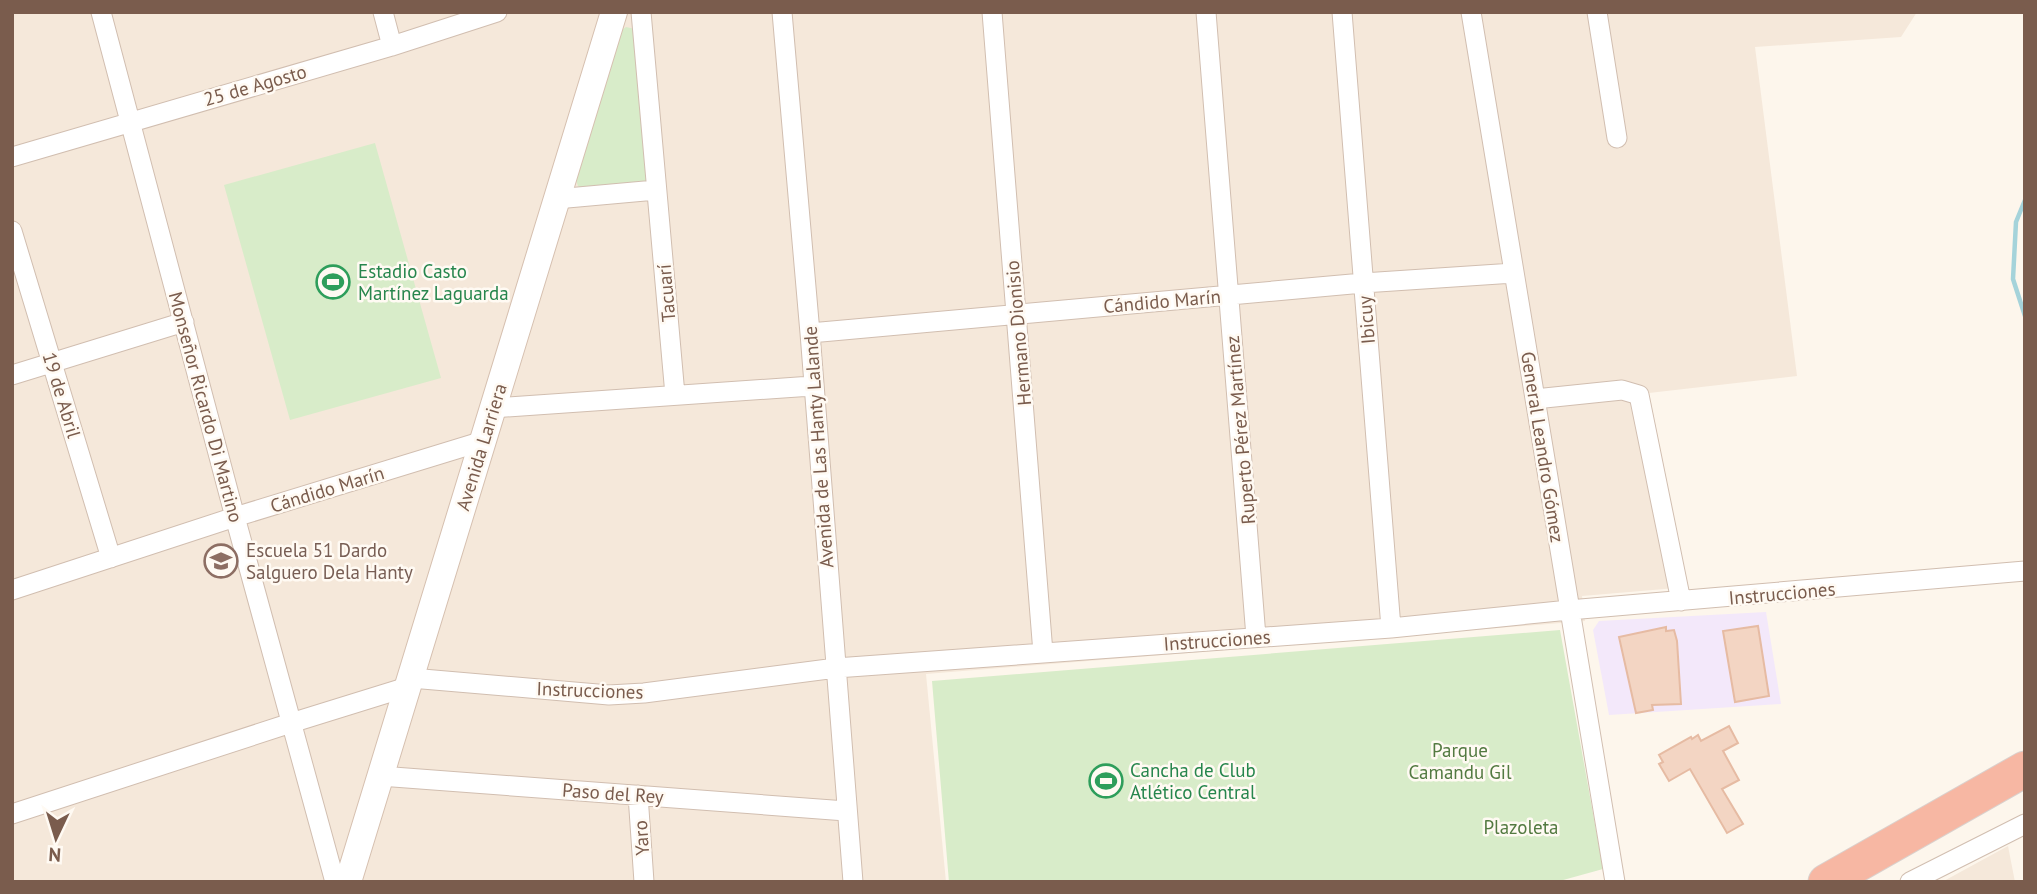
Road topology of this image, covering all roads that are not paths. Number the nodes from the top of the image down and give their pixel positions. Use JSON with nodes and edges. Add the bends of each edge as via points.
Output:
{"nodes":[{"id":1,"x":101,"y":12,"type":"edge"},
{"id":2,"x":383,"y":12,"type":"edge"},
{"id":3,"x":497,"y":12,"type":"edge"},
{"id":4,"x":614,"y":12,"type":"edge"},
{"id":5,"x":641,"y":12,"type":"edge"},
{"id":6,"x":782,"y":12,"type":"edge"},
{"id":7,"x":992,"y":12,"type":"edge"},
{"id":8,"x":1206,"y":12,"type":"edge"},
{"id":9,"x":1342,"y":12,"type":"edge"},
{"id":10,"x":1471,"y":12,"type":"edge"},
{"id":11,"x":1597,"y":12,"type":"edge"},
{"id":12,"x":392,"y":46,"type":"junction"},
{"id":13,"x":130,"y":121,"type":"junction"},
{"id":14,"x":1617,"y":138,"type":"dead end"},
{"id":15,"x":12,"y":158,"type":"edge"},
{"id":16,"x":656,"y":190,"type":"junction"},
{"id":17,"x":556,"y":199,"type":"junction"},
{"id":18,"x":12,"y":231,"type":"edge"},
{"id":19,"x":1514,"y":273,"type":"junction"},
{"id":20,"x":1363,"y":283,"type":"junction"},
{"id":21,"x":1229,"y":295,"type":"junction"},
{"id":22,"x":1016,"y":315,"type":"junction"},
{"id":23,"x":184,"y":322,"type":"junction"},
{"id":24,"x":810,"y":333,"type":"junction"},
{"id":25,"x":52,"y":363,"type":"junction"},
{"id":26,"x":12,"y":376,"type":"edge"},
{"id":27,"x":812,"y":386,"type":"junction"},
{"id":28,"x":676,"y":396,"type":"junction"},
{"id":29,"x":1535,"y":399,"type":"junction"},
{"id":30,"x":492,"y":408,"type":"junction"},
{"id":31,"x":482,"y":441,"type":"junction"},
{"id":32,"x":235,"y":517,"type":"junction"},
{"id":33,"x":111,"y":558,"type":"junction"},
{"id":34,"x":2025,"y":571,"type":"edge"},
{"id":35,"x":12,"y":590,"type":"edge"},
{"id":36,"x":1681,"y":601,"type":"junction"},
{"id":37,"x":1569,"y":610,"type":"junction"},
{"id":38,"x":1391,"y":628,"type":"junction"},
{"id":39,"x":1256,"y":638,"type":"junction"},
{"id":40,"x":1043,"y":653,"type":"junction"},
{"id":41,"x":836,"y":668,"type":"junction"},
{"id":42,"x":409,"y":683,"type":"junction"},
{"id":43,"x":291,"y":723,"type":"junction"},
{"id":44,"x":2025,"y":769,"type":"edge"},
{"id":45,"x":380,"y":776,"type":"junction"},
{"id":46,"x":638,"y":795,"type":"junction"},
{"id":47,"x":846,"y":811,"type":"junction"},
{"id":48,"x":12,"y":814,"type":"edge"},
{"id":49,"x":2025,"y":824,"type":"edge"},
{"id":50,"x":335,"y":882,"type":"edge"},
{"id":51,"x":348,"y":882,"type":"edge"},
{"id":52,"x":644,"y":882,"type":"edge"},
{"id":53,"x":853,"y":882,"type":"edge"},
{"id":54,"x":1615,"y":882,"type":"edge"},
{"id":55,"x":1826,"y":882,"type":"edge"},
{"id":56,"x":1910,"y":882,"type":"edge"}],
"edges":[{"from":1,"to":13,"type":"street","name":"Monseñor Ricardo Di Martino"},
{"from":2,"to":12,"type":"street"},
{"from":3,"to":12,"type":"street","name":"25 de Agosto"},
{"from":4,"to":17,"type":"street","name":"Avenida Larriera"},
{"from":5,"to":16,"type":"street","name":"Tacuarí"},
{"from":6,"to":24,"type":"street","name":"Avenida de Las Hanty Lalande"},
{"from":7,"to":22,"type":"street","name":"Hermano Dionisio"},
{"from":8,"to":21,"type":"street","name":"Ruperto Pérez Martínez"},
{"from":9,"to":20,"type":"street","name":"Ibicuy"},
{"from":10,"to":19,"type":"street","name":"General Leandro Gómez"},
{"from":11,"to":14,"type":"street"},
{"from":12,"to":13,"type":"street","name":"25 de Agosto"},
{"from":13,"to":15,"type":"street","name":"25 de Agosto"},
{"from":13,"to":23,"type":"street","name":"Monseñor Ricardo Di Martino"},
{"from":16,"to":17,"type":"street"},
{"from":16,"to":28,"type":"street","name":"Tacuarí"},
{"from":17,"to":30,"type":"street","name":"Avenida Larriera"},
{"from":18,"to":25,"type":"street","name":"19 de Abril"},
{"from":19,"to":20,"type":"street","name":"Cándido Marín"},
{"from":19,"to":29,"type":"street","name":"General Leandro Gómez"},
{"from":20,"to":21,"type":"street","name":"Cándido Marín"},
{"from":20,"to":38,"type":"street","name":"Ibicuy"},
{"from":21,"to":22,"type":"street","name":"Cándido Marín"},
{"from":21,"to":39,"type":"street","name":"Ruperto Pérez Martínez"},
{"from":22,"to":24,"type":"street","name":"Cándido Marín"},
{"from":22,"to":40,"type":"street","name":"Hermano Dionisio"},
{"from":23,"to":25,"type":"street"},
{"from":23,"to":32,"type":"street","name":"Monseñor Ricardo Di Martino"},
{"from":24,"to":27,"type":"street","name":"Avenida de Las Hanty Lalande"},
{"from":25,"to":26,"type":"street"},
{"from":25,"to":33,"type":"street","name":"19 de Abril"},
{"from":27,"to":28,"type":"street"},
{"from":27,"to":41,"type":"street","name":"Avenida de Las Hanty Lalande"},
{"from":28,"to":30,"type":"street"},
{"from":29,"to":36,"type":"street","via":[[1622,390],[1639,395]]},
{"from":29,"to":37,"type":"street","name":"General Leandro Gómez"},
{"from":30,"to":31,"type":"street","name":"Avenida Larriera"},
{"from":31,"to":32,"type":"street","name":"Cándido Marín"},
{"from":31,"to":42,"type":"street","name":"Avenida Larriera"},
{"from":32,"to":33,"type":"street","name":"Cándido Marín"},
{"from":32,"to":43,"type":"street","name":"Monseñor Ricardo Di Martino"},
{"from":33,"to":35,"type":"street","name":"Cándido Marín"},
{"from":34,"to":36,"type":"street","name":"Instrucciones"},
{"from":36,"to":37,"type":"street","name":"Instrucciones"},
{"from":37,"to":38,"type":"street","name":"Instrucciones"},
{"from":37,"to":54,"type":"street","name":"General Leandro Gómez"},
{"from":38,"to":39,"type":"street","name":"Instrucciones"},
{"from":39,"to":40,"type":"street","name":"Instrucciones"},
{"from":40,"to":41,"type":"street","name":"Instrucciones"},
{"from":41,"to":42,"type":"street","name":"Instrucciones","via":[[608,695]]},
{"from":41,"to":47,"type":"street","name":"Avenida de Las Hanty Lalande"},
{"from":42,"to":43,"type":"street","name":"Instrucciones"},
{"from":42,"to":45,"type":"street","name":"Avenida Larriera"},
{"from":43,"to":48,"type":"street","name":"Instrucciones"},
{"from":43,"to":50,"type":"street","name":"Monseñor Ricardo Di Martino"},
{"from":44,"to":55,"type":"highway"},
{"from":45,"to":46,"type":"street","name":"Paso del Rey"},
{"from":45,"to":51,"type":"street","name":"Avenida Larriera"},
{"from":46,"to":47,"type":"street","name":"Paso del Rey"},
{"from":46,"to":52,"type":"street","name":"Yaro"},
{"from":47,"to":53,"type":"street","name":"Avenida de Las Hanty Lalande"},
{"from":49,"to":56,"type":"street"}]}
